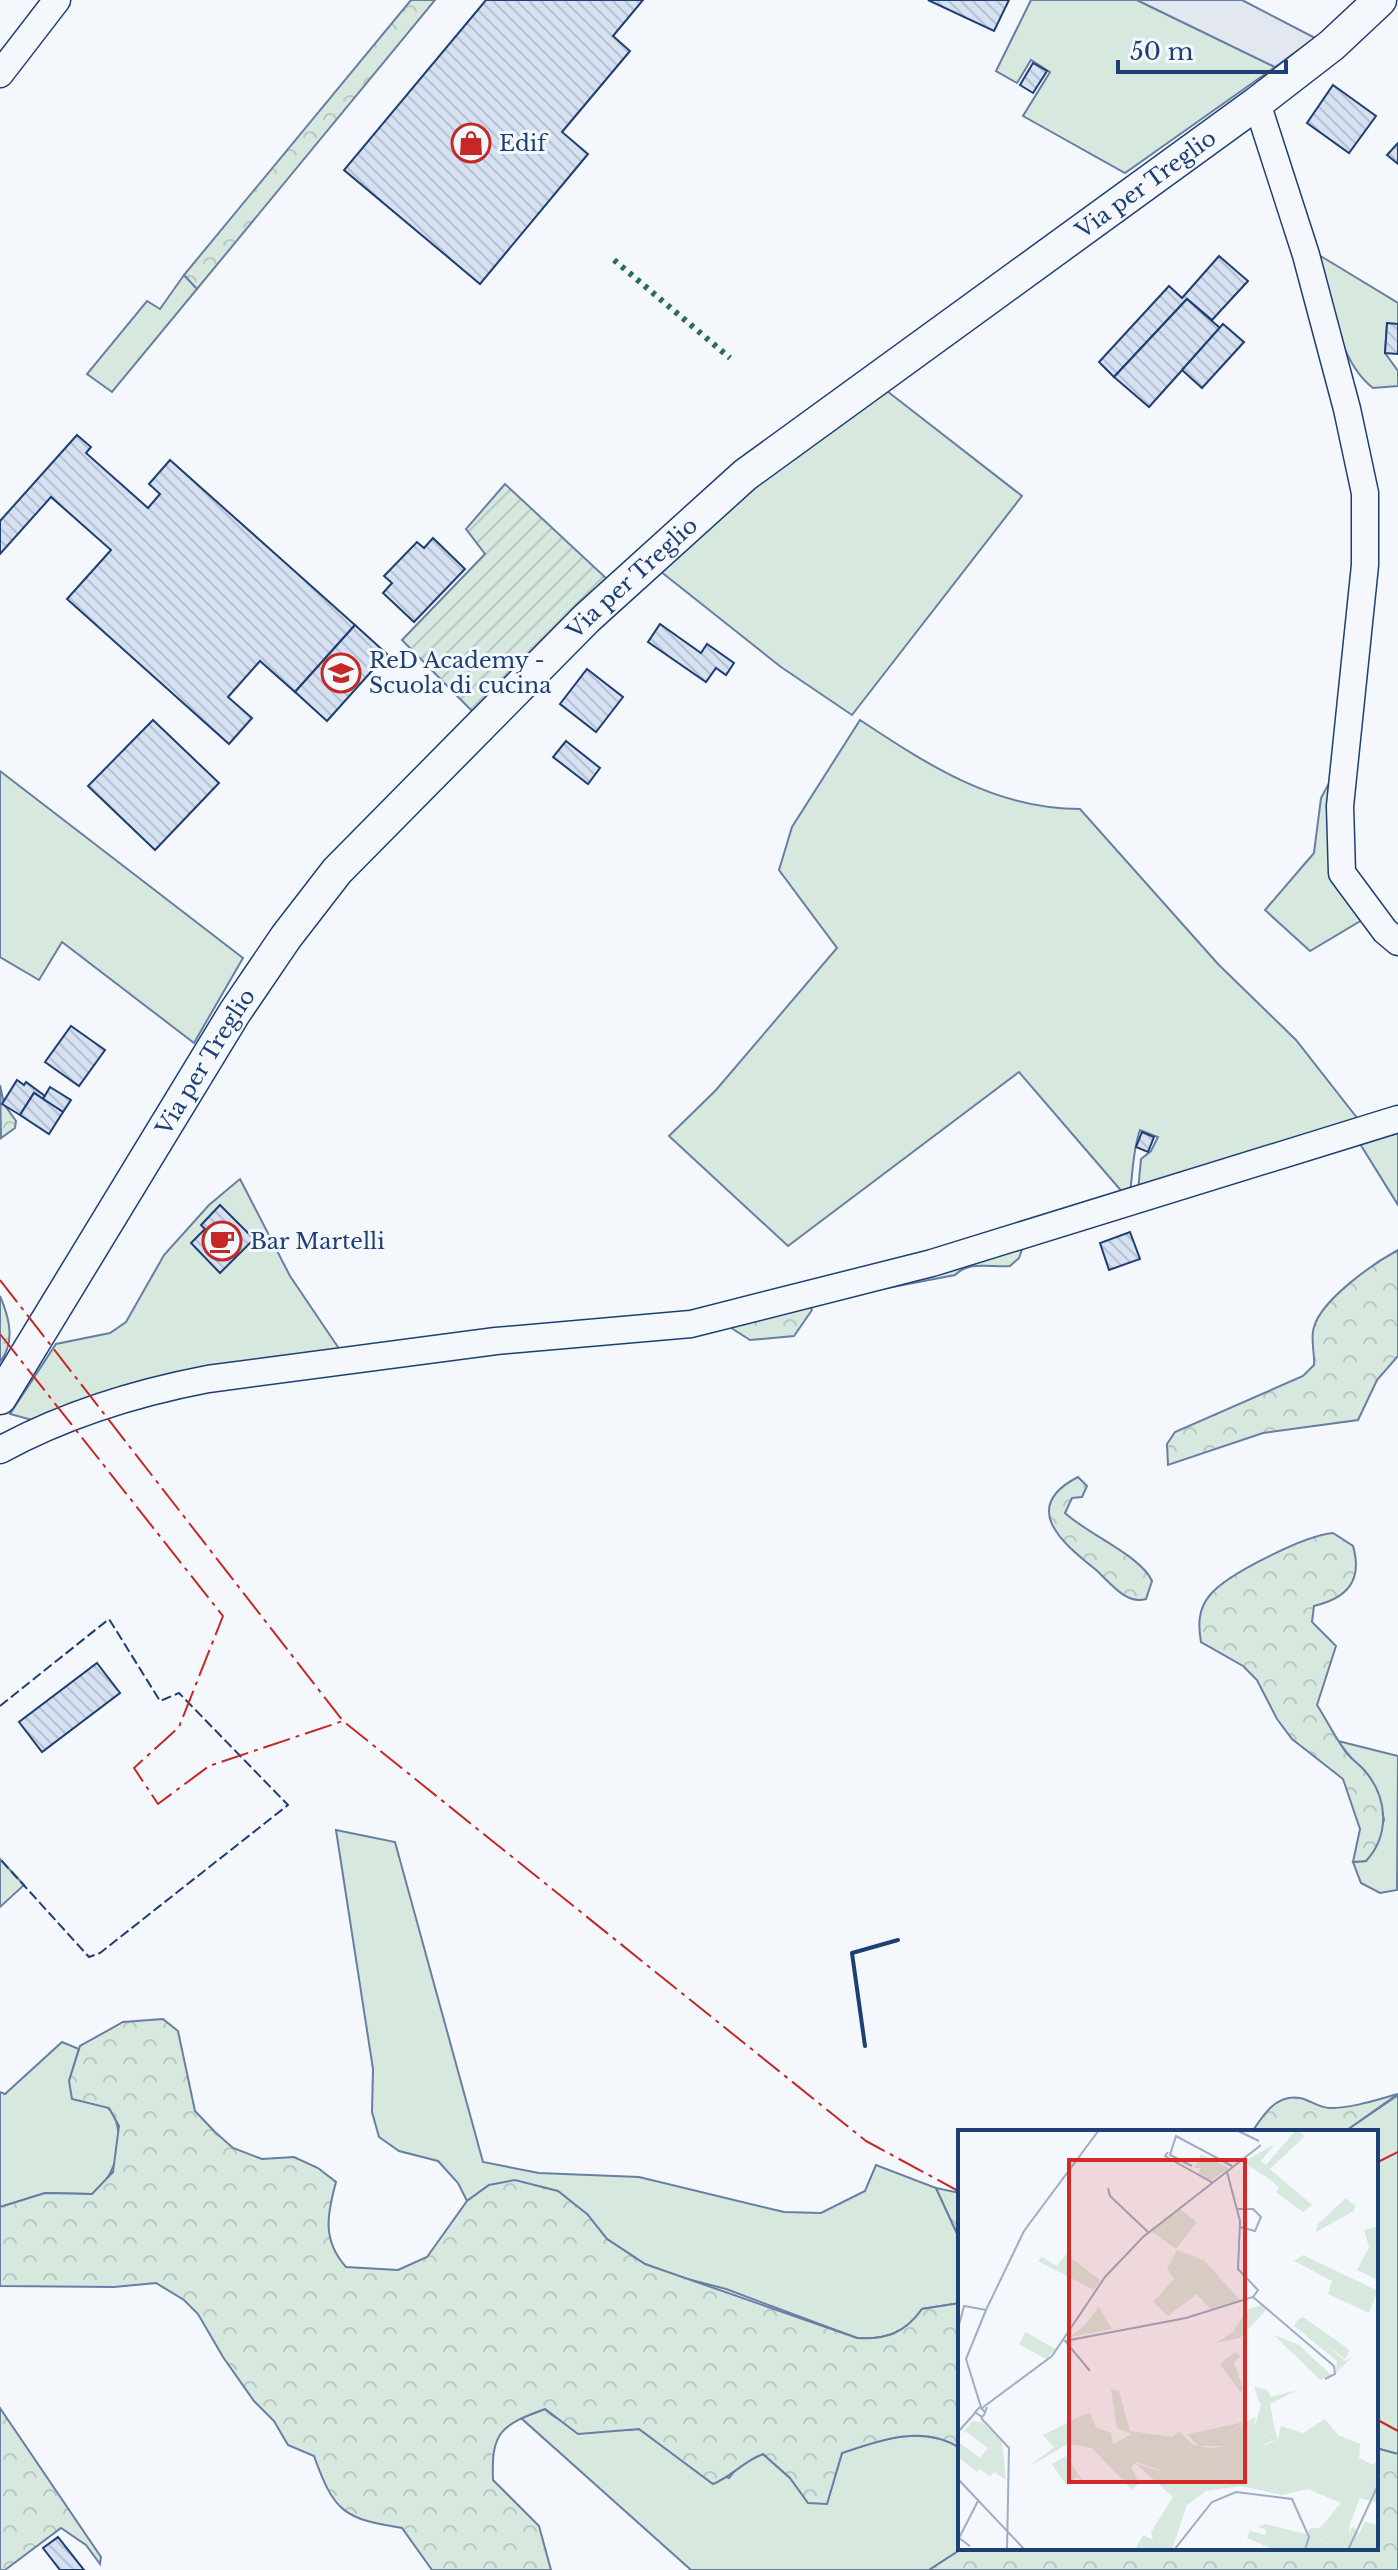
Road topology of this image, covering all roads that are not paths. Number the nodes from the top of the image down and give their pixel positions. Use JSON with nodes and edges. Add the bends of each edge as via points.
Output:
{"nodes":[{"id":1,"x":57,"y":0,"type":"edge"},
{"id":2,"x":1380,"y":0,"type":"edge"},
{"id":3,"x":0,"y":74,"type":"edge"},
{"id":4,"x":1257,"y":103,"type":"junction"},
{"id":5,"x":1398,"y":942,"type":"edge"},
{"id":6,"x":1398,"y":1119,"type":"edge"},
{"id":7,"x":0,"y":1398,"type":"edge"},
{"id":8,"x":0,"y":1450,"type":"edge"}],
"edges":[{"from":1,"to":3,"type":"street"},
{"from":2,"to":4,"type":"main road","name":"Via per Treglio"},
{"from":4,"to":5,"type":"street","via":[[1306,255],[1365,493],[1365,565],[1340,806],[1342,873]]},
{"from":4,"to":7,"type":"main road","name":"Via per Treglio","via":[[745,475],[587,618],[337,871],[235,1012]]},
{"from":6,"to":8,"type":"street","via":[[932,1263],[700,1322],[496,1341],[208,1379],[91,1408]]}]}
